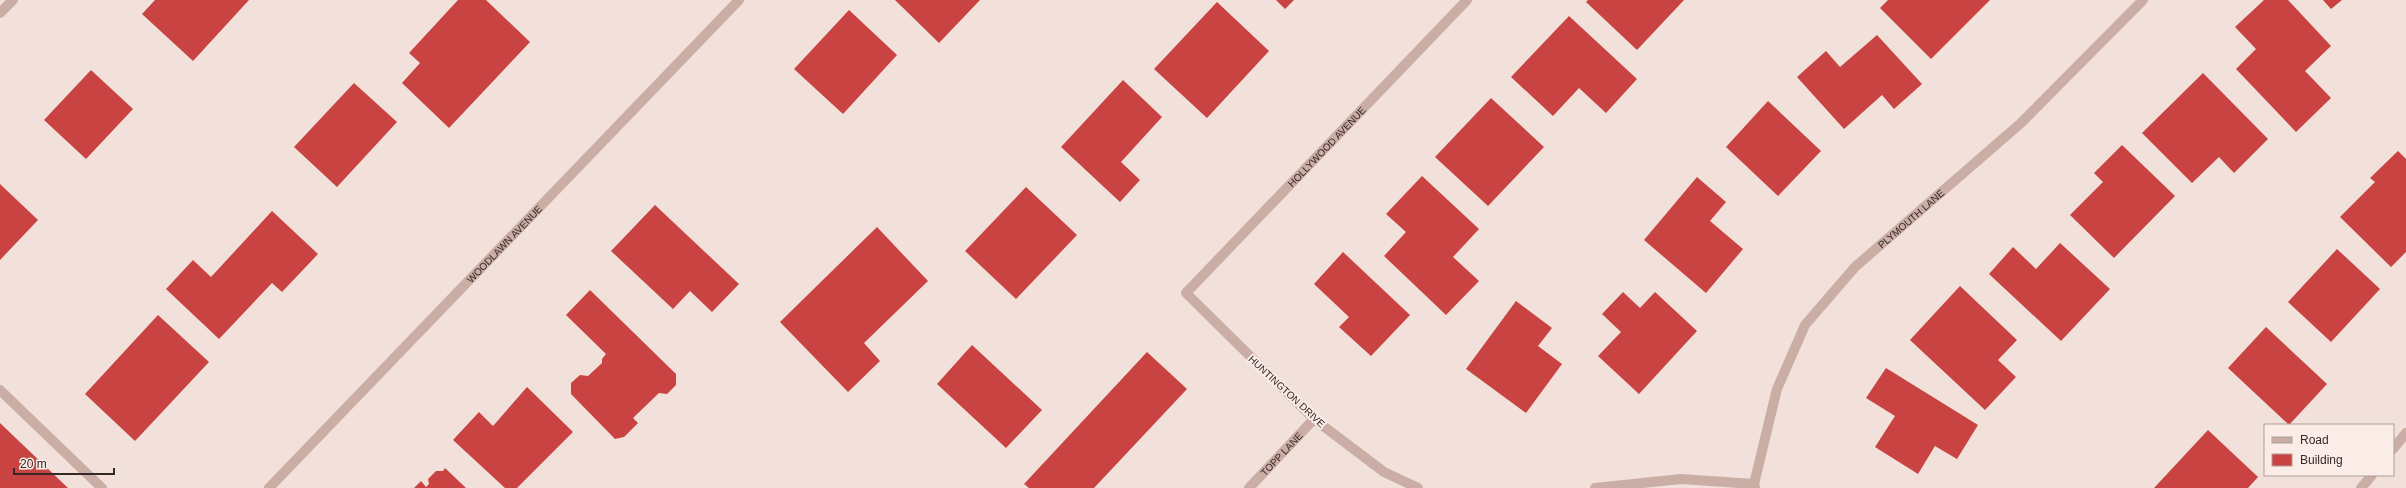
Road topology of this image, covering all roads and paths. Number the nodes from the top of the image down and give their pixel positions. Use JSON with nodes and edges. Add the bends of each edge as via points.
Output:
{"nodes":[{"id":1,"x":12,"y":0,"type":"edge"},
{"id":2,"x":739,"y":0,"type":"edge"},
{"id":3,"x":1467,"y":0,"type":"edge"},
{"id":4,"x":2143,"y":0,"type":"edge"},
{"id":5,"x":0,"y":13,"type":"edge"},
{"id":6,"x":1186,"y":293,"type":"joint"},
{"id":7,"x":0,"y":390,"type":"edge"},
{"id":8,"x":1314,"y":419,"type":"junction"},
{"id":9,"x":2406,"y":433,"type":"edge"},
{"id":10,"x":2394,"y":448,"type":"edge"},
{"id":11,"x":2371,"y":476,"type":"edge"},
{"id":12,"x":1754,"y":486,"type":"edge"},
{"id":13,"x":102,"y":488,"type":"edge"},
{"id":14,"x":269,"y":488,"type":"edge"},
{"id":15,"x":1248,"y":488,"type":"edge"},
{"id":16,"x":1418,"y":488,"type":"edge"},
{"id":17,"x":1595,"y":488,"type":"edge"},
{"id":18,"x":2361,"y":488,"type":"edge"}],
"edges":[{"from":1,"to":5,"type":"street"},
{"from":2,"to":14,"type":"street","name":"WOODLAWN AVENUE"},
{"from":3,"to":6,"type":"street","name":"HOLLYWOOD AVENUE"},
{"from":4,"to":12,"type":"street","name":"PLYMOUTH LANE","via":[[2021,123],[1855,267],[1805,325],[1777,389]]},
{"from":6,"to":8,"type":"street","name":"HUNTINGTON DRIVE"},
{"from":7,"to":13,"type":"street"},
{"from":8,"to":15,"type":"street","name":"TOPP LANE"},
{"from":8,"to":16,"type":"street","name":"HUNTINGTON DRIVE","via":[[1384,472]]},
{"from":9,"to":10,"type":"street"},
{"from":11,"to":18,"type":"street"},
{"from":12,"to":17,"type":"street","via":[[1681,479]]}]}
